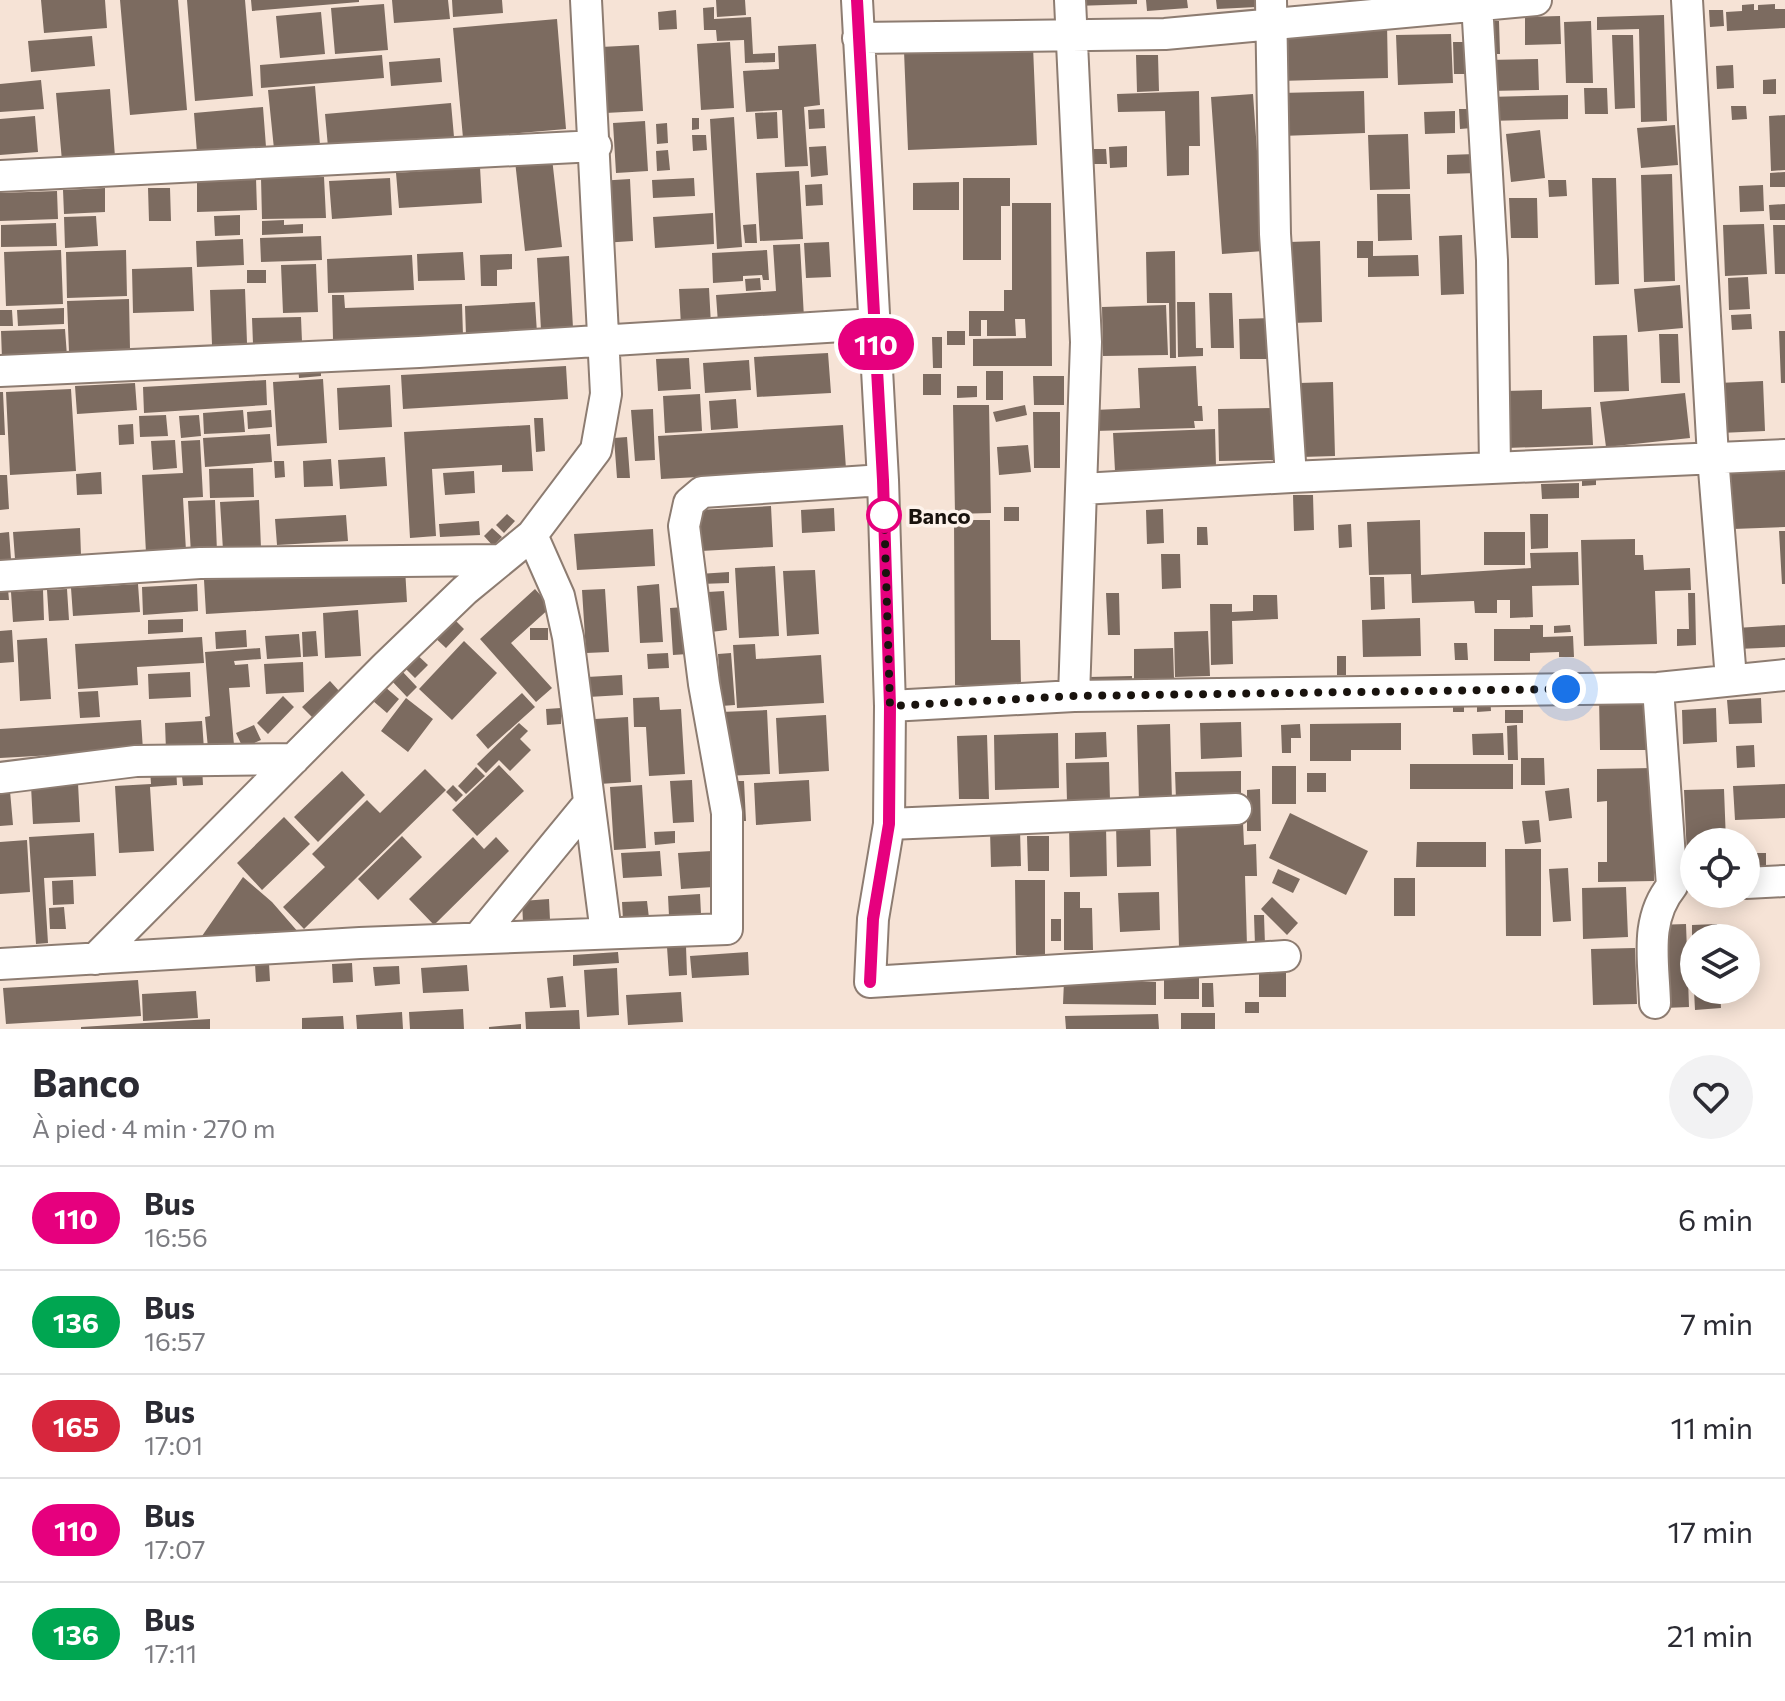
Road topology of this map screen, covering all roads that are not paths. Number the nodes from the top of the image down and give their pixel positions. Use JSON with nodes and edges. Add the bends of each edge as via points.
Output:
{"nodes":[{"id":1,"x":586,"y":0,"type":"edge"},
{"id":2,"x":857,"y":0,"type":"edge"},
{"id":3,"x":1070,"y":0,"type":"edge"},
{"id":4,"x":1536,"y":0,"type":"edge"},
{"id":5,"x":1687,"y":0,"type":"edge"},
{"id":6,"x":1477,"y":3,"type":"junction"},
{"id":7,"x":1271,"y":11,"type":"edge"},
{"id":8,"x":1071,"y":35,"type":"junction"},
{"id":9,"x":858,"y":38,"type":"junction"},
{"id":10,"x":596,"y":146,"type":"junction"},
{"id":11,"x":0,"y":176,"type":"edge"},
{"id":12,"x":875,"y":324,"type":"junction"},
{"id":13,"x":603,"y":342,"type":"junction"},
{"id":14,"x":0,"y":371,"type":"edge"},
{"id":15,"x":1785,"y":455,"type":"edge"},
{"id":16,"x":1713,"y":457,"type":"junction"},
{"id":17,"x":1495,"y":467,"type":"junction"},
{"id":18,"x":1291,"y":477,"type":"junction"},
{"id":19,"x":883,"y":480,"type":"junction"},
{"id":20,"x":1082,"y":489,"type":"junction"},
{"id":21,"x":532,"y":535,"type":"junction"},
{"id":22,"x":500,"y":560,"type":"junction"},
{"id":23,"x":0,"y":576,"type":"edge"},
{"id":24,"x":1785,"y":675,"type":"edge"},
{"id":25,"x":1731,"y":679,"type":"junction"},
{"id":26,"x":1658,"y":688,"type":"junction"},
{"id":27,"x":1074,"y":696,"type":"junction"},
{"id":28,"x":890,"y":706,"type":"junction"},
{"id":29,"x":294,"y":759,"type":"junction"},
{"id":30,"x":0,"y":778,"type":"edge"},
{"id":31,"x":589,"y":803,"type":"junction"},
{"id":32,"x":1236,"y":809,"type":"dead end"},
{"id":33,"x":889,"y":824,"type":"junction"},
{"id":34,"x":1680,"y":861,"type":"edge"},
{"id":35,"x":1785,"y":881,"type":"edge"},
{"id":36,"x":1760,"y":882,"type":"edge"},
{"id":37,"x":1680,"y":887,"type":"edge"},
{"id":38,"x":606,"y":933,"type":"junction"},
{"id":39,"x":478,"y":938,"type":"junction"},
{"id":40,"x":1285,"y":956,"type":"dead end"},
{"id":41,"x":95,"y":959,"type":"junction"},
{"id":42,"x":0,"y":964,"type":"edge"},
{"id":43,"x":1655,"y":1003,"type":"dead end"}],
"edges":[{"from":1,"to":10,"type":"street"},
{"from":2,"to":9,"type":"street"},
{"from":3,"to":8,"type":"street"},
{"from":4,"to":6,"type":"street"},
{"from":5,"to":16,"type":"street"},
{"from":6,"to":7,"type":"street"},
{"from":6,"to":17,"type":"street","via":[[1492,260]]},
{"from":7,"to":8,"type":"street","via":[[1165,34]]},
{"from":7,"to":18,"type":"street","via":[[1275,234]]},
{"from":8,"to":9,"type":"street"},
{"from":8,"to":20,"type":"street","via":[[1086,342]]},
{"from":9,"to":12,"type":"street"},
{"from":10,"to":11,"type":"street"},
{"from":10,"to":13,"type":"street"},
{"from":12,"to":13,"type":"street"},
{"from":12,"to":19,"type":"street"},
{"from":13,"to":14,"type":"street"},
{"from":13,"to":21,"type":"street","via":[[606,394],[596,450]]},
{"from":15,"to":16,"type":"street"},
{"from":16,"to":17,"type":"street"},
{"from":16,"to":25,"type":"street"},
{"from":17,"to":18,"type":"street"},
{"from":18,"to":20,"type":"street"},
{"from":19,"to":28,"type":"street"},
{"from":19,"to":38,"type":"street","via":[[702,492],[689,503],[684,526],[689,574],[727,813],[727,929]]},
{"from":20,"to":27,"type":"street"},
{"from":21,"to":22,"type":"street"},
{"from":21,"to":31,"type":"street","via":[[565,619]]},
{"from":22,"to":23,"type":"street","via":[[200,563]]},
{"from":22,"to":29,"type":"street"},
{"from":24,"to":25,"type":"street"},
{"from":25,"to":26,"type":"street"},
{"from":26,"to":27,"type":"street"},
{"from":26,"to":34,"type":"street"},
{"from":27,"to":28,"type":"street"},
{"from":28,"to":33,"type":"street"},
{"from":29,"to":30,"type":"street","via":[[136,761]]},
{"from":29,"to":41,"type":"street"},
{"from":31,"to":38,"type":"street"},
{"from":31,"to":39,"type":"street"},
{"from":32,"to":33,"type":"street"},
{"from":33,"to":40,"type":"street","via":[[873,919],[870,982]]},
{"from":35,"to":36,"type":"street"},
{"from":37,"to":43,"type":"street","via":[[1662,898],[1652,924]]},
{"from":38,"to":39,"type":"street"},
{"from":39,"to":41,"type":"street"},
{"from":41,"to":42,"type":"street"}]}
